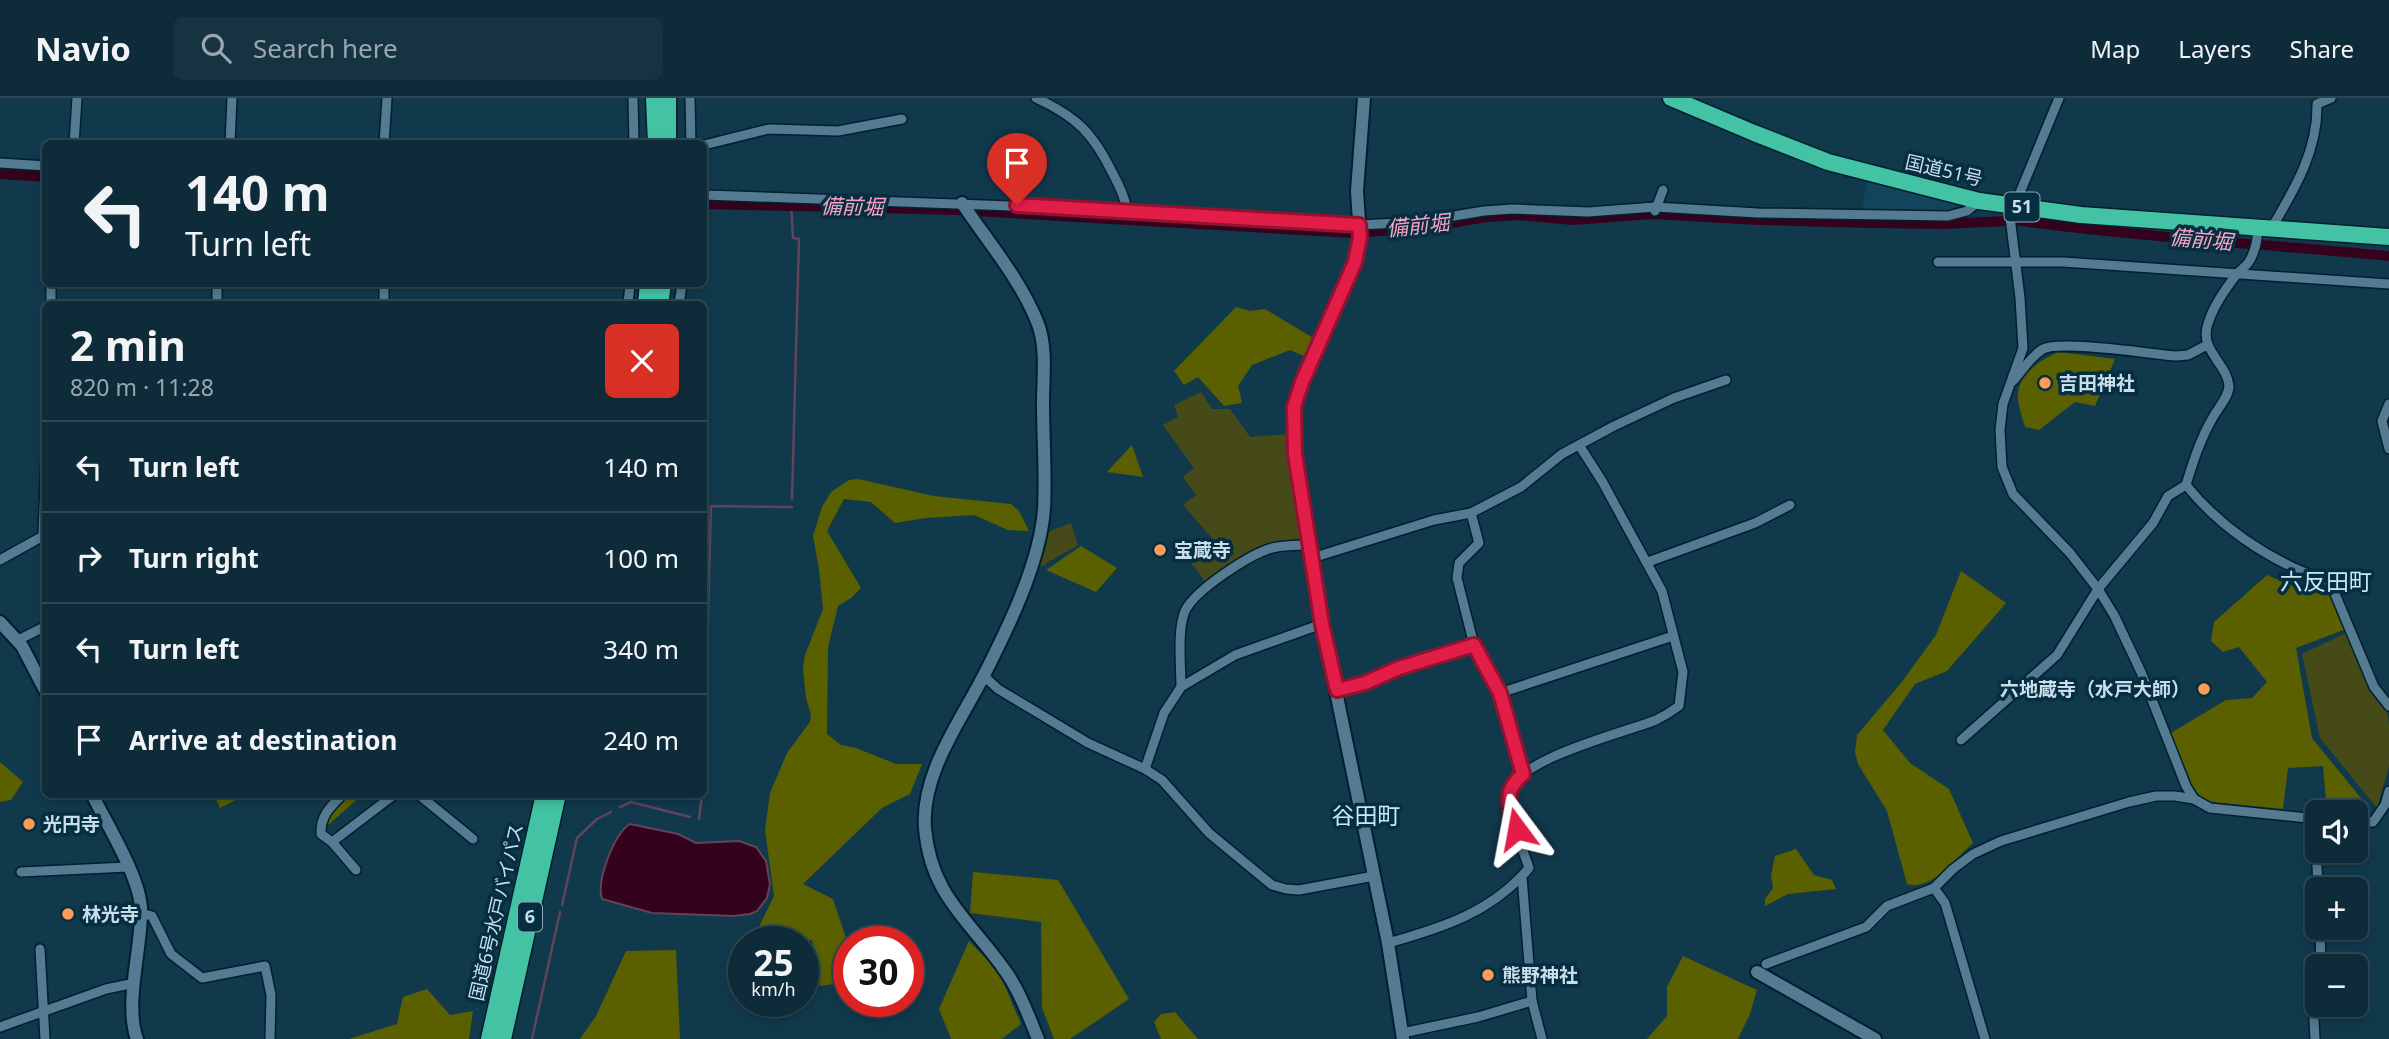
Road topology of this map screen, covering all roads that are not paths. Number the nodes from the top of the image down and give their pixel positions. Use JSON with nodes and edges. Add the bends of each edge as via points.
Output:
{"nodes":[{"id":1,"x":78,"y":98,"type":"edge"},
{"id":2,"x":233,"y":98,"type":"edge"},
{"id":3,"x":387,"y":98,"type":"edge"},
{"id":4,"x":633,"y":98,"type":"edge"},
{"id":5,"x":654,"y":98,"type":"edge"},
{"id":6,"x":668,"y":98,"type":"edge"},
{"id":7,"x":690,"y":98,"type":"edge"},
{"id":8,"x":1036,"y":98,"type":"edge"},
{"id":9,"x":1364,"y":98,"type":"edge"},
{"id":10,"x":1671,"y":98,"type":"edge"},
{"id":11,"x":2059,"y":98,"type":"edge"},
{"id":12,"x":2331,"y":98,"type":"edge"},
{"id":13,"x":902,"y":119,"type":"dead end"},
{"id":14,"x":74,"y":140,"type":"edge"},
{"id":15,"x":230,"y":140,"type":"edge"},
{"id":16,"x":384,"y":140,"type":"edge"},
{"id":17,"x":634,"y":140,"type":"edge"},
{"id":18,"x":656,"y":140,"type":"edge"},
{"id":19,"x":668,"y":140,"type":"edge"},
{"id":20,"x":691,"y":140,"type":"edge"},
{"id":21,"x":707,"y":144,"type":"edge"},
{"id":22,"x":0,"y":163,"type":"edge"},
{"id":23,"x":42,"y":166,"type":"edge"},
{"id":24,"x":1663,"y":190,"type":"dead end"},
{"id":25,"x":707,"y":195,"type":"edge"},
{"id":26,"x":1979,"y":201,"type":"junction"},
{"id":27,"x":2014,"y":206,"type":"junction"},
{"id":28,"x":966,"y":209,"type":"junction"},
{"id":29,"x":1655,"y":209,"type":"junction"},
{"id":30,"x":1127,"y":210,"type":"junction"},
{"id":31,"x":1359,"y":230,"type":"junction"},
{"id":32,"x":2260,"y":236,"type":"junction"},
{"id":33,"x":2389,"y":237,"type":"edge"},
{"id":34,"x":2017,"y":260,"type":"junction"},
{"id":35,"x":1938,"y":262,"type":"dead end"},
{"id":36,"x":2238,"y":272,"type":"junction"},
{"id":37,"x":2389,"y":284,"type":"edge"},
{"id":38,"x":2207,"y":345,"type":"junction"},
{"id":39,"x":1726,"y":380,"type":"dead end"},
{"id":40,"x":2010,"y":382,"type":"junction"},
{"id":41,"x":2389,"y":404,"type":"edge"},
{"id":42,"x":1579,"y":445,"type":"junction"},
{"id":43,"x":2389,"y":449,"type":"edge"},
{"id":44,"x":2186,"y":485,"type":"junction"},
{"id":45,"x":1790,"y":505,"type":"dead end"},
{"id":46,"x":1471,"y":513,"type":"junction"},
{"id":47,"x":42,"y":538,"type":"edge"},
{"id":48,"x":1311,"y":552,"type":"junction"},
{"id":49,"x":0,"y":560,"type":"edge"},
{"id":50,"x":1648,"y":562,"type":"junction"},
{"id":51,"x":2098,"y":589,"type":"junction"},
{"id":52,"x":0,"y":622,"type":"edge"},
{"id":53,"x":1322,"y":624,"type":"junction"},
{"id":54,"x":42,"y":628,"type":"edge"},
{"id":55,"x":1673,"y":636,"type":"junction"},
{"id":56,"x":18,"y":640,"type":"junction"},
{"id":57,"x":1474,"y":645,"type":"junction"},
{"id":58,"x":984,"y":676,"type":"junction"},
{"id":59,"x":42,"y":685,"type":"edge"},
{"id":60,"x":1181,"y":687,"type":"junction"},
{"id":61,"x":1337,"y":690,"type":"junction"},
{"id":62,"x":1500,"y":693,"type":"junction"},
{"id":63,"x":2389,"y":706,"type":"edge"},
{"id":64,"x":1961,"y":740,"type":"dead end"},
{"id":65,"x":1145,"y":769,"type":"junction"},
{"id":66,"x":1523,"y":774,"type":"junction"},
{"id":67,"x":2389,"y":792,"type":"edge"},
{"id":68,"x":94,"y":798,"type":"edge"},
{"id":69,"x":339,"y":798,"type":"edge"},
{"id":70,"x":390,"y":798,"type":"edge"},
{"id":71,"x":423,"y":798,"type":"edge"},
{"id":72,"x":543,"y":798,"type":"edge"},
{"id":73,"x":557,"y":798,"type":"edge"},
{"id":74,"x":2194,"y":799,"type":"junction"},
{"id":75,"x":2305,"y":818,"type":"edge"},
{"id":76,"x":2368,"y":822,"type":"edge"},
{"id":77,"x":473,"y":839,"type":"dead end"},
{"id":78,"x":332,"y":842,"type":"junction"},
{"id":79,"x":128,"y":867,"type":"junction"},
{"id":80,"x":356,"y":870,"type":"dead end"},
{"id":81,"x":21,"y":872,"type":"dead end"},
{"id":82,"x":1374,"y":876,"type":"junction"},
{"id":83,"x":1522,"y":877,"type":"junction"},
{"id":84,"x":1934,"y":888,"type":"junction"},
{"id":85,"x":141,"y":913,"type":"junction"},
{"id":86,"x":1388,"y":943,"type":"junction"},
{"id":87,"x":40,"y":949,"type":"dead end"},
{"id":88,"x":1762,"y":968,"type":"joint"},
{"id":89,"x":135,"y":984,"type":"junction"},
{"id":90,"x":1532,"y":1001,"type":"junction"},
{"id":91,"x":42,"y":1012,"type":"junction"},
{"id":92,"x":2315,"y":1017,"type":"edge"},
{"id":93,"x":0,"y":1027,"type":"edge"},
{"id":94,"x":1403,"y":1036,"type":"edge"},
{"id":95,"x":45,"y":1039,"type":"edge"},
{"id":96,"x":137,"y":1039,"type":"edge"},
{"id":97,"x":270,"y":1039,"type":"edge"},
{"id":98,"x":489,"y":1039,"type":"edge"},
{"id":99,"x":503,"y":1039,"type":"edge"},
{"id":100,"x":1038,"y":1039,"type":"edge"},
{"id":101,"x":1542,"y":1039,"type":"edge"},
{"id":102,"x":1875,"y":1039,"type":"edge"},
{"id":103,"x":1985,"y":1039,"type":"edge"},
{"id":104,"x":2315,"y":1039,"type":"edge"}],
"edges":[{"from":1,"to":14,"type":"street"},
{"from":2,"to":15,"type":"street"},
{"from":3,"to":16,"type":"street"},
{"from":4,"to":17,"type":"street"},
{"from":5,"to":18,"type":"highway"},
{"from":6,"to":19,"type":"highway"},
{"from":7,"to":20,"type":"street"},
{"from":8,"to":30,"type":"street","via":[[1087,130],[1111,170]]},
{"from":9,"to":31,"type":"street"},
{"from":10,"to":26,"type":"highway","name":"国道51号","number":"51","via":[[1828,162]]},
{"from":11,"to":27,"type":"street"},
{"from":12,"to":32,"type":"street","via":[[2317,104],[2315,139],[2299,182]]},
{"from":13,"to":21,"type":"street","via":[[838,131],[769,129]]},
{"from":22,"to":23,"type":"street"},
{"from":24,"to":29,"type":"street"},
{"from":25,"to":28,"type":"street"},
{"from":26,"to":27,"type":"highway","name":"国道51号","number":"51"},
{"from":26,"to":29,"type":"street","via":[[1968,211],[1948,216]]},
{"from":27,"to":32,"type":"highway","name":"国道51号","number":"51"},
{"from":27,"to":34,"type":"street","via":[[2010,217]]},
{"from":28,"to":30,"type":"street"},
{"from":28,"to":58,"type":"street","via":[[1026,298],[1039,327],[1042,358],[1041,527],[1022,595]]},
{"from":29,"to":31,"type":"street","via":[[1512,209]]},
{"from":30,"to":31,"type":"street"},
{"from":31,"to":48,"type":"street","via":[[1355,262],[1294,407],[1295,454]]},
{"from":32,"to":33,"type":"highway","name":"国道51号","number":"51"},
{"from":32,"to":36,"type":"street","via":[[2249,263]]},
{"from":34,"to":35,"type":"street"},
{"from":34,"to":36,"type":"street"},
{"from":34,"to":40,"type":"street","via":[[2023,348]]},
{"from":36,"to":37,"type":"street"},
{"from":36,"to":38,"type":"street","via":[[2214,309]]},
{"from":38,"to":40,"type":"street","via":[[2176,356],[2049,346]]},
{"from":38,"to":44,"type":"street","via":[[2228,381],[2228,394],[2209,423]]},
{"from":39,"to":42,"type":"street","via":[[1674,398]]},
{"from":40,"to":51,"type":"street","via":[[2000,430],[2001,467],[2007,484]]},
{"from":41,"to":43,"type":"street","via":[[2382,421]]},
{"from":42,"to":46,"type":"street","via":[[1521,487]]},
{"from":42,"to":50,"type":"street"},
{"from":44,"to":51,"type":"street","via":[[2168,496],[2153,523]]},
{"from":44,"to":63,"type":"street","via":[[2229,529],[2295,569],[2330,582],[2374,687]]},
{"from":45,"to":50,"type":"street","via":[[1744,528]]},
{"from":46,"to":48,"type":"street","via":[[1370,542]]},
{"from":46,"to":57,"type":"street","via":[[1479,543],[1459,563],[1457,578]]},
{"from":47,"to":49,"type":"street"},
{"from":48,"to":53,"type":"street"},
{"from":48,"to":60,"type":"street","via":[[1289,545],[1270,549],[1200,593],[1182,623]]},
{"from":50,"to":55,"type":"street","via":[[1662,591]]},
{"from":51,"to":64,"type":"street","via":[[2057,656]]},
{"from":51,"to":74,"type":"street","via":[[2129,644]]},
{"from":52,"to":56,"type":"street"},
{"from":53,"to":60,"type":"street","via":[[1235,654]]},
{"from":53,"to":61,"type":"street"},
{"from":54,"to":56,"type":"street"},
{"from":55,"to":62,"type":"street"},
{"from":55,"to":66,"type":"street","via":[[1683,672],[1679,706]]},
{"from":56,"to":59,"type":"street"},
{"from":57,"to":61,"type":"street"},
{"from":57,"to":62,"type":"street"},
{"from":58,"to":65,"type":"street","via":[[1088,743]]},
{"from":58,"to":100,"type":"street","via":[[936,772],[926,811],[927,841],[940,886],[1008,975]]},
{"from":60,"to":65,"type":"street","via":[[1164,713]]},
{"from":61,"to":82,"type":"street"},
{"from":62,"to":66,"type":"street"},
{"from":65,"to":82,"type":"street","via":[[1162,780],[1209,833],[1279,888],[1308,889]]},
{"from":66,"to":83,"type":"street","via":[[1511,784],[1508,795],[1529,868]]},
{"from":67,"to":76,"type":"street","via":[[2385,805],[2373,822]]},
{"from":68,"to":79,"type":"street"},
{"from":69,"to":78,"type":"street","via":[[320,825],[321,834]]},
{"from":70,"to":78,"type":"street"},
{"from":71,"to":77,"type":"street"},
{"from":72,"to":98,"type":"highway","name":"国道6号水戸バイパス","number":"6"},
{"from":73,"to":99,"type":"highway","name":"国道6号水戸バイパス","number":"6"},
{"from":74,"to":75,"type":"street","via":[[2210,808]]},
{"from":74,"to":84,"type":"street","via":[[2156,796],[2001,841],[1973,854]]},
{"from":78,"to":80,"type":"street"},
{"from":79,"to":81,"type":"street"},
{"from":79,"to":85,"type":"street"},
{"from":82,"to":86,"type":"street"},
{"from":83,"to":86,"type":"street","via":[[1478,911],[1442,928]]},
{"from":83,"to":90,"type":"street"},
{"from":84,"to":88,"type":"street","via":[[1887,906],[1866,927]]},
{"from":84,"to":103,"type":"street","via":[[1945,903]]},
{"from":85,"to":89,"type":"street"},
{"from":85,"to":97,"type":"street","via":[[152,916],[171,954],[201,978],[265,966],[271,995]]},
{"from":86,"to":94,"type":"street"},
{"from":87,"to":91,"type":"street"},
{"from":88,"to":102,"type":"street"},
{"from":89,"to":91,"type":"street","via":[[106,989]]},
{"from":89,"to":96,"type":"street"},
{"from":90,"to":94,"type":"street"},
{"from":90,"to":101,"type":"street"},
{"from":91,"to":93,"type":"street"},
{"from":91,"to":95,"type":"street"},
{"from":92,"to":104,"type":"street"}]}
